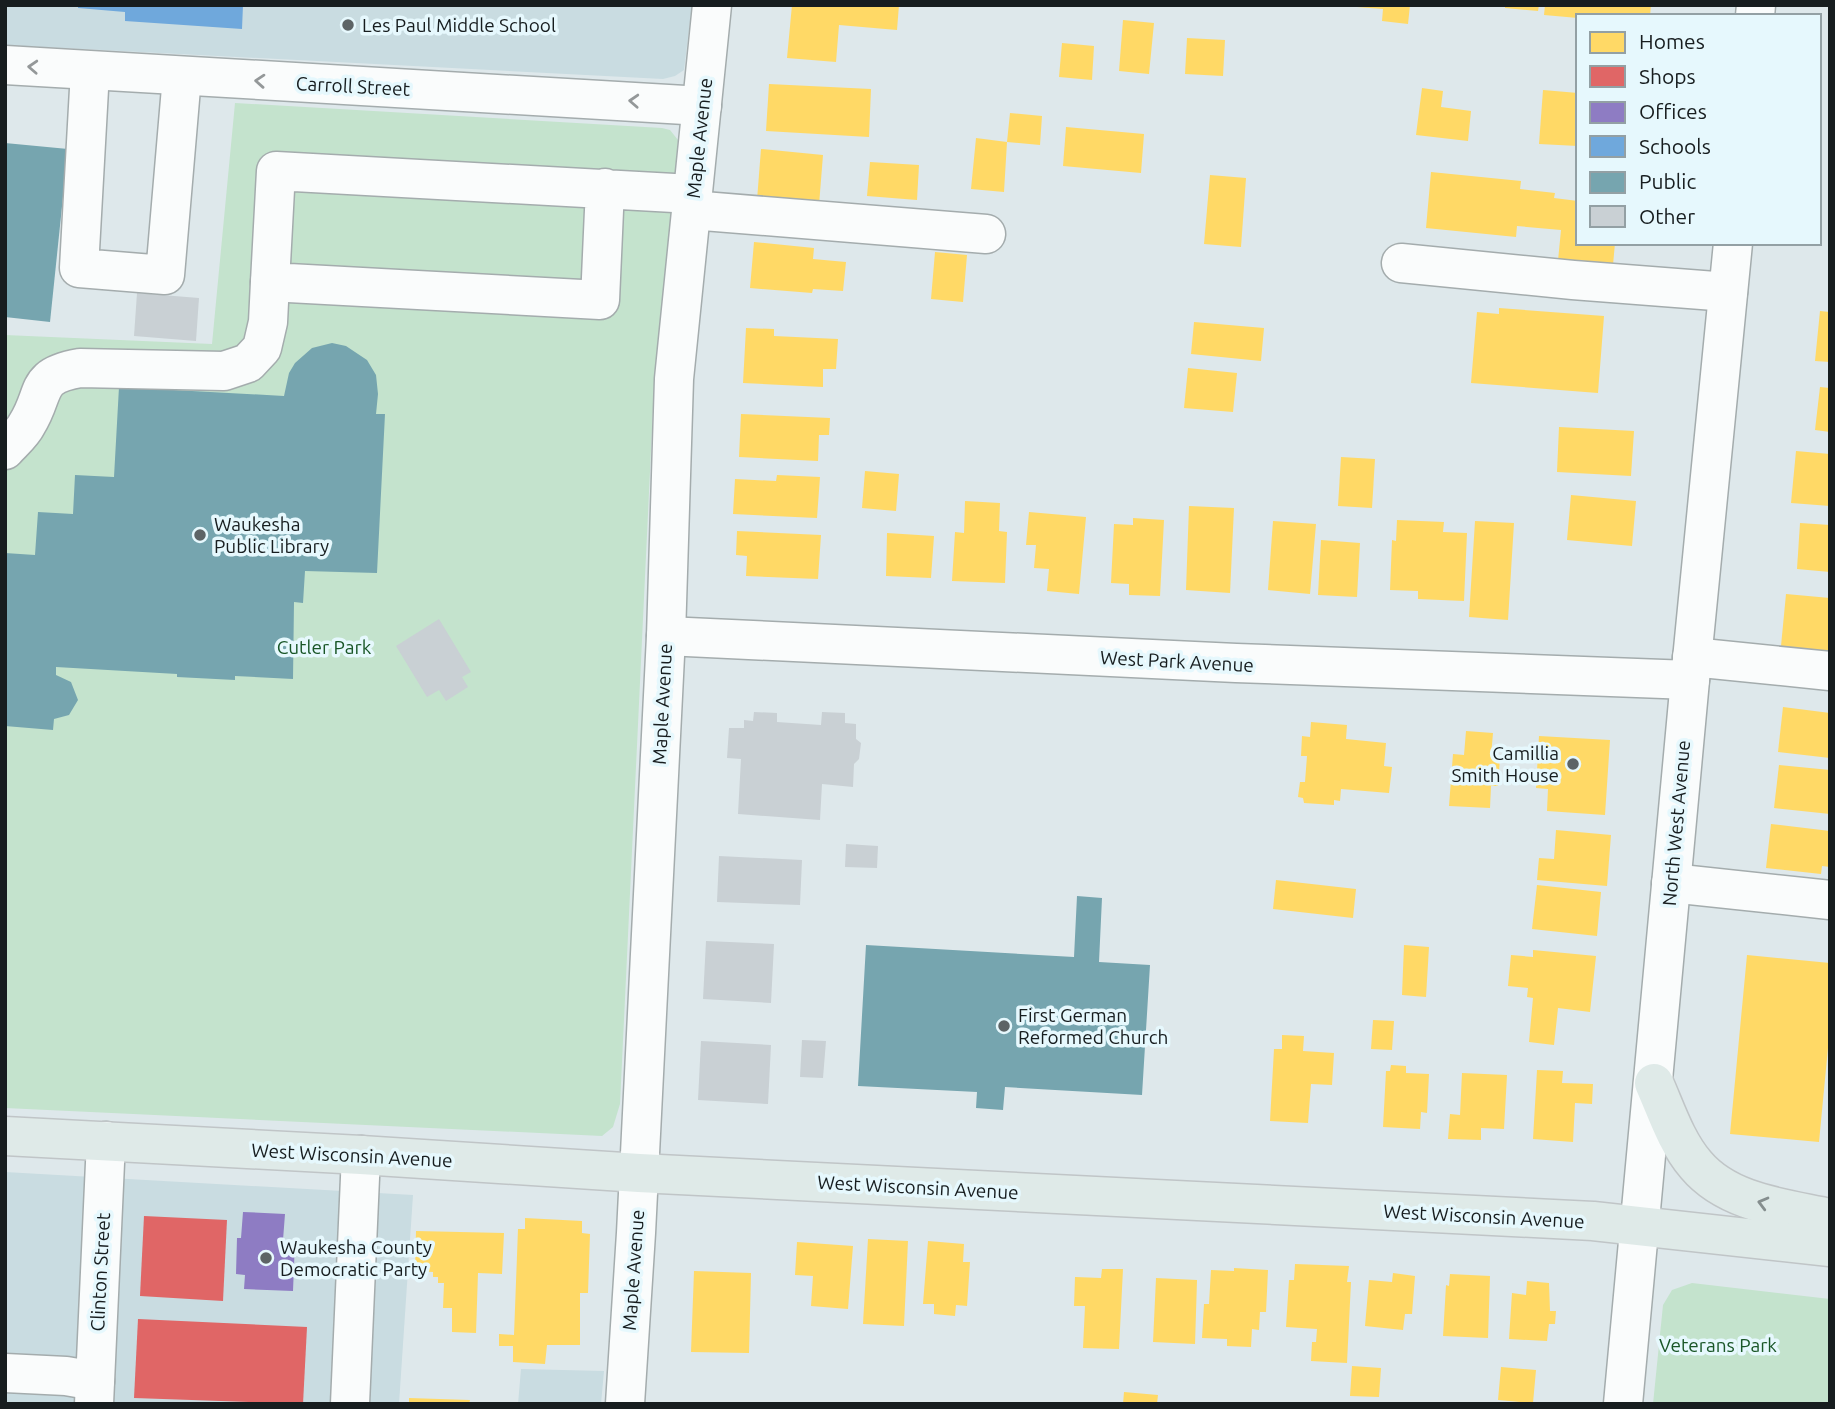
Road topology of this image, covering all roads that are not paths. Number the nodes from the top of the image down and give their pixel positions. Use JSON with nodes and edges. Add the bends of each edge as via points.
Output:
{"nodes":[{"id":1,"x":712,"y":5,"type":"edge"},
{"id":2,"x":5,"y":65,"type":"edge"},
{"id":3,"x":90,"y":71,"type":"junction"},
{"id":4,"x":182,"y":76,"type":"junction"},
{"id":5,"x":702,"y":106,"type":"junction"},
{"id":6,"x":605,"y":188,"type":"junction"},
{"id":7,"x":692,"y":202,"type":"junction"},
{"id":8,"x":986,"y":234,"type":"dead end"},
{"id":9,"x":1733,"y":245,"type":"edge"},
{"id":10,"x":1401,"y":263,"type":"dead end"},
{"id":11,"x":270,"y":282,"type":"junction"},
{"id":12,"x":1728,"y":292,"type":"junction"},
{"id":13,"x":5,"y":450,"type":"edge"},
{"id":14,"x":666,"y":636,"type":"junction"},
{"id":15,"x":1691,"y":668,"type":"junction"},
{"id":16,"x":1830,"y":671,"type":"edge"},
{"id":17,"x":1671,"y":883,"type":"junction"},
{"id":18,"x":1830,"y":901,"type":"edge"},
{"id":19,"x":1654,"y":1083,"type":"junction"},
{"id":20,"x":5,"y":1136,"type":"edge"},
{"id":21,"x":106,"y":1141,"type":"junction"},
{"id":22,"x":360,"y":1155,"type":"junction"},
{"id":23,"x":639,"y":1173,"type":"junction"},
{"id":24,"x":1830,"y":1218,"type":"edge"},
{"id":25,"x":1638,"y":1225,"type":"junction"},
{"id":26,"x":1830,"y":1247,"type":"edge"},
{"id":27,"x":5,"y":1373,"type":"edge"},
{"id":28,"x":94,"y":1392,"type":"edge"},
{"id":29,"x":350,"y":1404,"type":"edge"},
{"id":30,"x":625,"y":1404,"type":"edge"},
{"id":31,"x":1623,"y":1404,"type":"edge"}],
"edges":[{"from":1,"to":5,"type":"street","name":"Maple Avenue"},
{"from":3,"to":2,"type":"street","name":"Carroll Street","one_way":true},
{"from":3,"to":4,"type":"street","name":"Carroll Street"},
{"from":3,"to":4,"type":"street","via":[[79,268],[166,275]]},
{"from":5,"to":4,"type":"street","name":"Carroll Street","one_way":true},
{"from":5,"to":7,"type":"street","name":"Maple Avenue"},
{"from":6,"to":7,"type":"street"},
{"from":6,"to":11,"type":"street","via":[[276,172]]},
{"from":6,"to":11,"type":"street","via":[[600,300]]},
{"from":7,"to":8,"type":"street"},
{"from":7,"to":14,"type":"street","name":"Maple Avenue","via":[[674,379]]},
{"from":9,"to":12,"type":"street","name":"North West Avenue"},
{"from":10,"to":12,"type":"street"},
{"from":11,"to":13,"type":"street","via":[[262,348],[248,363],[224,371],[80,368],[60,372],[43,385],[28,424]]},
{"from":12,"to":15,"type":"street","name":"North West Avenue"},
{"from":14,"to":15,"type":"street","name":"West Park Avenue","via":[[1236,663]]},
{"from":14,"to":23,"type":"street","name":"Maple Avenue"},
{"from":15,"to":16,"type":"street","name":"West Park Avenue"},
{"from":15,"to":17,"type":"street","name":"North West Avenue"},
{"from":17,"to":18,"type":"street"},
{"from":17,"to":19,"type":"street","name":"North West Avenue"},
{"from":24,"to":19,"type":"main road","one_way":true,"via":[[1743,1197],[1710,1180],[1674,1129]]},
{"from":19,"to":25,"type":"street","name":"North West Avenue"},
{"from":20,"to":21,"type":"main road","name":"West Wisconsin Avenue"},
{"from":21,"to":22,"type":"main road","name":"West Wisconsin Avenue"},
{"from":21,"to":28,"type":"street","name":"Clinton Street"},
{"from":22,"to":23,"type":"main road","name":"West Wisconsin Avenue"},
{"from":22,"to":29,"type":"street"},
{"from":23,"to":25,"type":"main road","name":"West Wisconsin Avenue"},
{"from":23,"to":30,"type":"street","name":"Maple Avenue"},
{"from":25,"to":26,"type":"main road","name":"West Wisconsin Avenue"},
{"from":25,"to":31,"type":"street","name":"North West Avenue"},
{"from":27,"to":28,"type":"street"}]}
